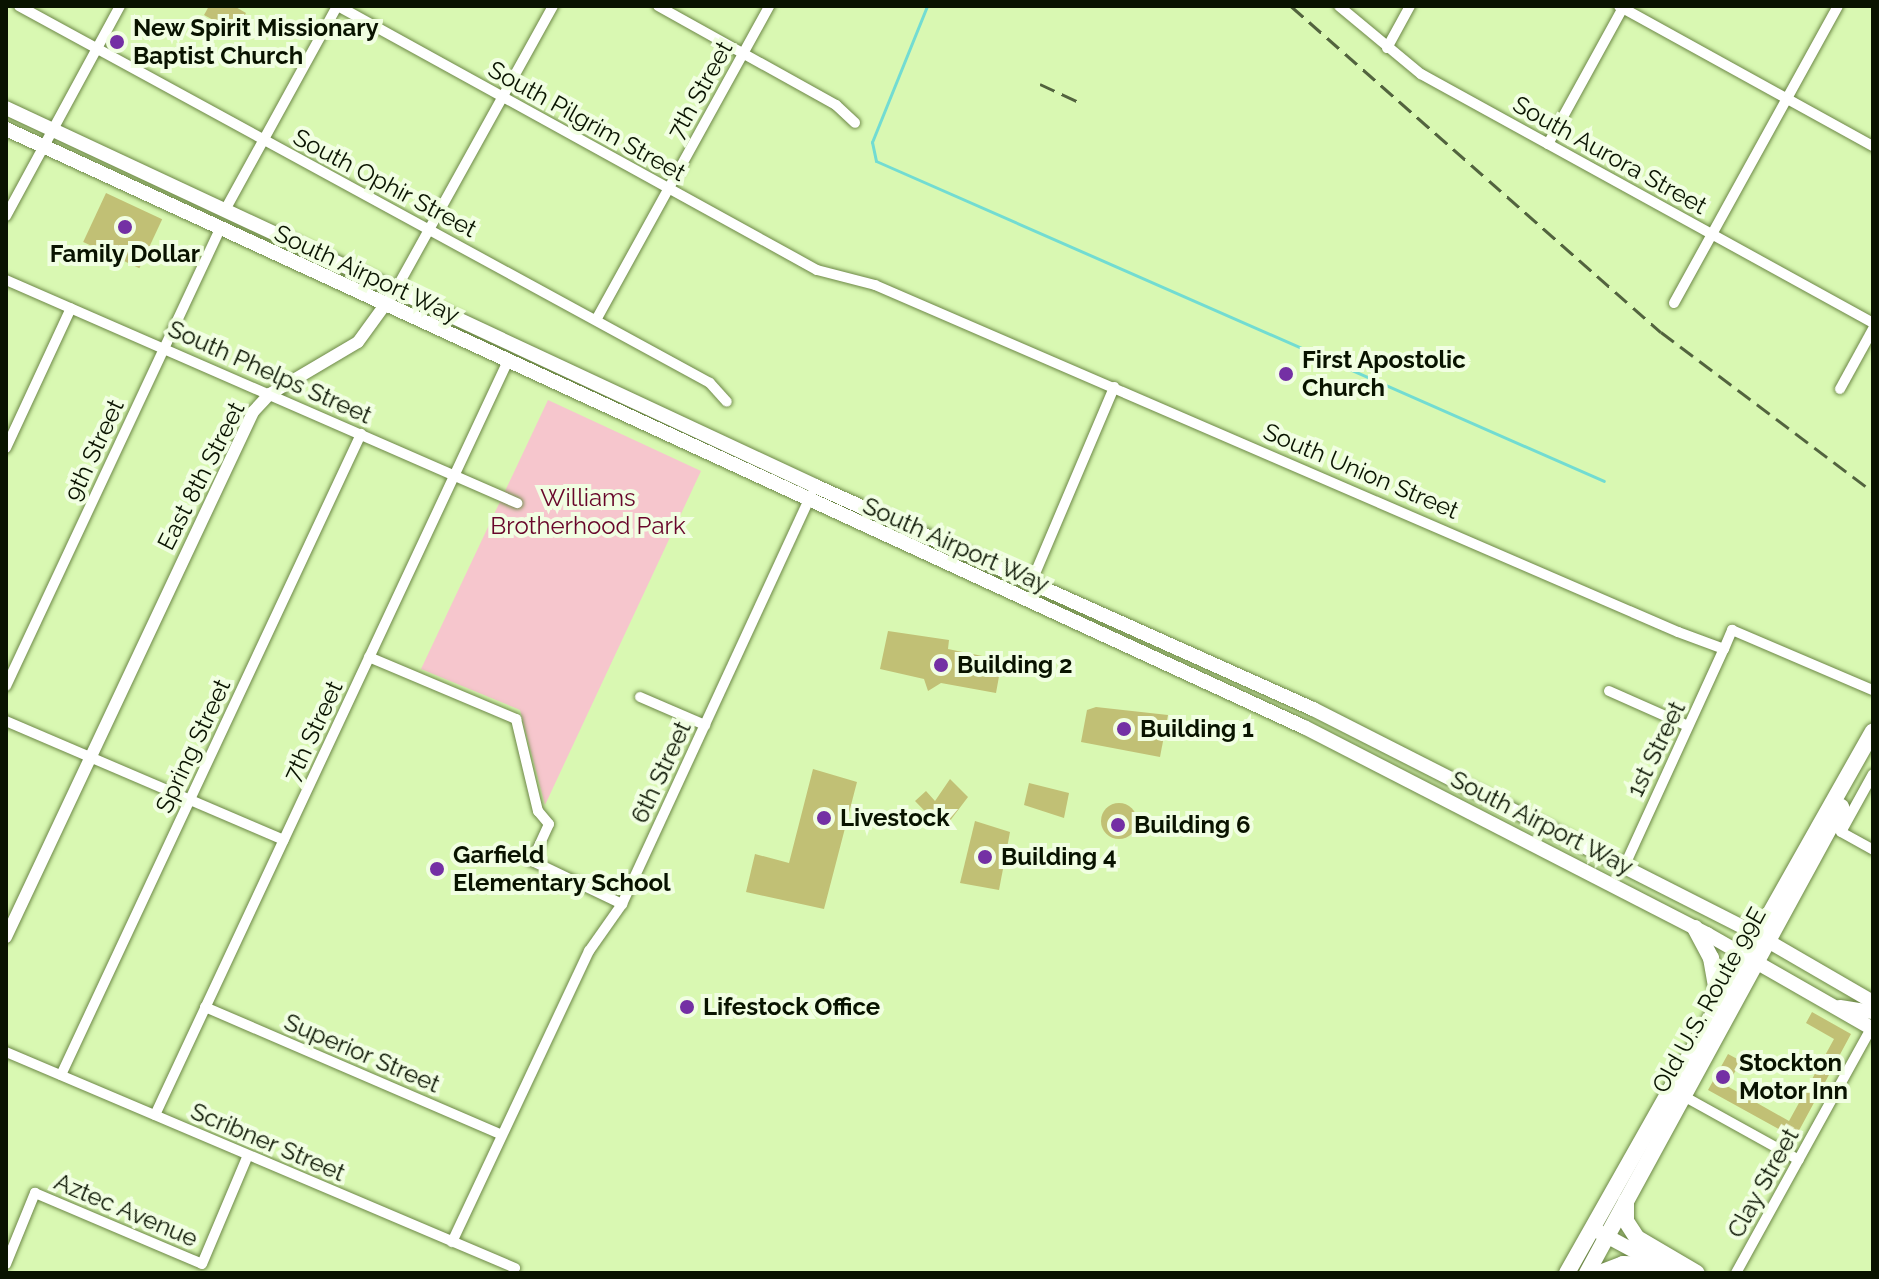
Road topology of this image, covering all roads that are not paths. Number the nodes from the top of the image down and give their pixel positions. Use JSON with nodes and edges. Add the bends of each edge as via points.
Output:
{"nodes":[{"id":1,"x":19,"y":6,"type":"edge"},
{"id":2,"x":120,"y":6,"type":"edge"},
{"id":3,"x":338,"y":6,"type":"edge"},
{"id":4,"x":553,"y":6,"type":"edge"},
{"id":5,"x":658,"y":6,"type":"edge"},
{"id":6,"x":769,"y":6,"type":"edge"},
{"id":7,"x":1339,"y":6,"type":"edge"},
{"id":8,"x":1410,"y":6,"type":"edge"},
{"id":9,"x":1838,"y":6,"type":"edge"},
{"id":10,"x":1622,"y":7,"type":"edge"},
{"id":11,"x":1387,"y":48,"type":"junction"},
{"id":12,"x":97,"y":49,"type":"junction"},
{"id":13,"x":743,"y":53,"type":"junction"},
{"id":14,"x":503,"y":97,"type":"junction"},
{"id":15,"x":1787,"y":99,"type":"junction"},
{"id":16,"x":6,"y":108,"type":"edge"},
{"id":17,"x":855,"y":123,"type":"dead end"},
{"id":18,"x":6,"y":129,"type":"edge"},
{"id":19,"x":54,"y":130,"type":"junction"},
{"id":20,"x":262,"y":140,"type":"junction"},
{"id":21,"x":1548,"y":144,"type":"junction"},
{"id":22,"x":1873,"y":146,"type":"edge"},
{"id":23,"x":44,"y":148,"type":"junction"},
{"id":24,"x":668,"y":188,"type":"junction"},
{"id":25,"x":225,"y":210,"type":"junction"},
{"id":26,"x":6,"y":216,"type":"edge"},
{"id":27,"x":429,"y":230,"type":"junction"},
{"id":28,"x":219,"y":231,"type":"junction"},
{"id":29,"x":1712,"y":234,"type":"junction"},
{"id":30,"x":817,"y":270,"type":"joint"},
{"id":31,"x":6,"y":280,"type":"edge"},
{"id":32,"x":395,"y":291,"type":"junction"},
{"id":33,"x":1674,"y":303,"type":"dead end"},
{"id":34,"x":386,"y":305,"type":"junction"},
{"id":35,"x":71,"y":308,"type":"junction"},
{"id":36,"x":596,"y":320,"type":"junction"},
{"id":37,"x":1873,"y":326,"type":"edge"},
{"id":38,"x":164,"y":348,"type":"junction"},
{"id":39,"x":507,"y":363,"type":"junction"},
{"id":40,"x":1114,"y":387,"type":"junction"},
{"id":41,"x":1840,"y":389,"type":"dead end"},
{"id":42,"x":270,"y":394,"type":"junction"},
{"id":43,"x":727,"y":402,"type":"dead end"},
{"id":44,"x":361,"y":434,"type":"junction"},
{"id":45,"x":6,"y":448,"type":"edge"},
{"id":46,"x":455,"y":474,"type":"junction"},
{"id":47,"x":815,"y":486,"type":"junction"},
{"id":48,"x":808,"y":502,"type":"junction"},
{"id":49,"x":517,"y":503,"type":"dead end"},
{"id":50,"x":1031,"y":583,"type":"junction"},
{"id":51,"x":1724,"y":649,"type":"junction"},
{"id":52,"x":369,"y":657,"type":"junction"},
{"id":53,"x":6,"y":686,"type":"edge"},
{"id":54,"x":1873,"y":690,"type":"edge"},
{"id":55,"x":1609,"y":691,"type":"dead end"},
{"id":56,"x":640,"y":697,"type":"dead end"},
{"id":57,"x":6,"y":721,"type":"edge"},
{"id":58,"x":705,"y":725,"type":"junction"},
{"id":59,"x":1688,"y":726,"type":"junction"},
{"id":60,"x":1873,"y":731,"type":"edge"},
{"id":61,"x":1873,"y":749,"type":"edge"},
{"id":62,"x":90,"y":757,"type":"junction"},
{"id":63,"x":1873,"y":774,"type":"edge"},
{"id":64,"x":190,"y":799,"type":"junction"},
{"id":65,"x":284,"y":840,"type":"junction"},
{"id":66,"x":1873,"y":850,"type":"edge"},
{"id":67,"x":1624,"y":867,"type":"junction"},
{"id":68,"x":1629,"y":893,"type":"junction"},
{"id":69,"x":622,"y":904,"type":"junction"},
{"id":70,"x":1695,"y":928,"type":"junction"},
{"id":71,"x":6,"y":937,"type":"edge"},
{"id":72,"x":1762,"y":937,"type":"junction"},
{"id":73,"x":1750,"y":958,"type":"junction"},
{"id":74,"x":1718,"y":999,"type":"junction"},
{"id":75,"x":1873,"y":1002,"type":"edge"},
{"id":76,"x":205,"y":1007,"type":"junction"},
{"id":77,"x":1836,"y":1007,"type":"junction"},
{"id":78,"x":1873,"y":1012,"type":"edge"},
{"id":79,"x":1872,"y":1028,"type":"edge"},
{"id":80,"x":6,"y":1052,"type":"edge"},
{"id":81,"x":61,"y":1075,"type":"junction"},
{"id":82,"x":1676,"y":1091,"type":"junction"},
{"id":83,"x":155,"y":1115,"type":"junction"},
{"id":84,"x":502,"y":1135,"type":"junction"},
{"id":85,"x":248,"y":1155,"type":"junction"},
{"id":86,"x":1799,"y":1160,"type":"junction"},
{"id":87,"x":1626,"y":1200,"type":"junction"},
{"id":88,"x":1599,"y":1232,"type":"junction"},
{"id":89,"x":452,"y":1242,"type":"junction"},
{"id":90,"x":6,"y":1264,"type":"edge"},
{"id":91,"x":515,"y":1268,"type":"dead end"},
{"id":92,"x":1667,"y":1269,"type":"edge"},
{"id":93,"x":1567,"y":1273,"type":"edge"},
{"id":94,"x":1587,"y":1273,"type":"edge"},
{"id":95,"x":1600,"y":1273,"type":"edge"},
{"id":96,"x":1697,"y":1273,"type":"edge"},
{"id":97,"x":1736,"y":1273,"type":"edge"}],
"edges":[{"from":1,"to":12,"type":"street","name":"South Ophir Street"},
{"from":2,"to":12,"type":"street"},
{"from":3,"to":14,"type":"street","name":"South Pilgrim Street"},
{"from":3,"to":20,"type":"street"},
{"from":4,"to":14,"type":"street","name":"East 8th Street"},
{"from":5,"to":13,"type":"street"},
{"from":6,"to":13,"type":"street","name":"7th Street"},
{"from":7,"to":11,"type":"street","name":"South Aurora Street"},
{"from":8,"to":11,"type":"street"},
{"from":9,"to":15,"type":"street"},
{"from":10,"to":15,"type":"street"},
{"from":10,"to":21,"type":"street"},
{"from":11,"to":21,"type":"street","name":"South Aurora Street"},
{"from":12,"to":19,"type":"street"},
{"from":12,"to":20,"type":"street","name":"South Ophir Street"},
{"from":13,"to":17,"type":"street","via":[[836,105]]},
{"from":13,"to":24,"type":"street","name":"7th Street"},
{"from":14,"to":24,"type":"street","name":"South Pilgrim Street"},
{"from":14,"to":27,"type":"street","name":"East 8th Street"},
{"from":15,"to":22,"type":"street"},
{"from":15,"to":29,"type":"street"},
{"from":16,"to":19,"type":"main road","name":"South Airport Way"},
{"from":18,"to":23,"type":"main road","name":"South Airport Way"},
{"from":19,"to":23,"type":"street"},
{"from":19,"to":25,"type":"main road","name":"South Airport Way"},
{"from":20,"to":25,"type":"street"},
{"from":20,"to":27,"type":"street","name":"South Ophir Street"},
{"from":21,"to":29,"type":"street","name":"South Aurora Street"},
{"from":23,"to":26,"type":"street"},
{"from":23,"to":28,"type":"main road","name":"South Airport Way"},
{"from":24,"to":30,"type":"street","name":"South Pilgrim Street"},
{"from":24,"to":36,"type":"street","name":"7th Street"},
{"from":25,"to":32,"type":"main road","name":"South Airport Way"},
{"from":27,"to":32,"type":"street","name":"East 8th Street"},
{"from":27,"to":36,"type":"street","name":"South Ophir Street"},
{"from":28,"to":34,"type":"main road","name":"South Airport Way"},
{"from":28,"to":38,"type":"street","name":"9th Street"},
{"from":29,"to":33,"type":"street"},
{"from":29,"to":37,"type":"street","name":"South Aurora Street"},
{"from":30,"to":40,"type":"street","name":"South Union Street","via":[[875,285]]},
{"from":31,"to":35,"type":"street","name":"South Phelps Street"},
{"from":32,"to":34,"type":"street","name":"East 8th Street"},
{"from":32,"to":47,"type":"main road","name":"South Airport Way"},
{"from":34,"to":39,"type":"main road","name":"South Airport Way"},
{"from":34,"to":42,"type":"street","name":"East 8th Street","via":[[342,356]]},
{"from":35,"to":38,"type":"street","name":"South Phelps Street"},
{"from":35,"to":45,"type":"street"},
{"from":36,"to":43,"type":"street","name":"South Ophir Street","via":[[710,383]]},
{"from":37,"to":41,"type":"street"},
{"from":38,"to":42,"type":"street","name":"South Phelps Street"},
{"from":38,"to":53,"type":"street","name":"9th Street"},
{"from":39,"to":46,"type":"street","name":"7th Street"},
{"from":39,"to":48,"type":"main road","name":"South Airport Way"},
{"from":40,"to":50,"type":"street"},
{"from":40,"to":51,"type":"street","name":"South Union Street"},
{"from":42,"to":44,"type":"street","name":"South Phelps Street"},
{"from":42,"to":62,"type":"street","name":"East 8th Street","via":[[248,421]]},
{"from":44,"to":46,"type":"street","name":"South Phelps Street"},
{"from":44,"to":64,"type":"street","name":"Spring Street"},
{"from":46,"to":49,"type":"street","name":"South Phelps Street"},
{"from":46,"to":52,"type":"street","name":"7th Street"},
{"from":47,"to":48,"type":"street","name":"6th Street"},
{"from":47,"to":50,"type":"main road","name":"South Airport Way"},
{"from":48,"to":58,"type":"street","name":"6th Street"},
{"from":48,"to":68,"type":"main road","name":"South Airport Way","via":[[1304,727]]},
{"from":50,"to":67,"type":"main road","name":"South Airport Way","via":[[1313,709]]},
{"from":51,"to":54,"type":"street","via":[[1732,630]]},
{"from":51,"to":59,"type":"street","name":"1st Street"},
{"from":52,"to":65,"type":"street","name":"7th Street"},
{"from":52,"to":69,"type":"street","via":[[516,719],[538,811],[549,824],[532,861]]},
{"from":55,"to":59,"type":"street"},
{"from":56,"to":58,"type":"street"},
{"from":57,"to":62,"type":"street"},
{"from":58,"to":69,"type":"street","name":"6th Street"},
{"from":59,"to":67,"type":"street","name":"1st Street"},
{"from":60,"to":72,"type":"main road"},
{"from":61,"to":72,"type":"main road","name":"Old U.S. Route 99E"},
{"from":62,"to":64,"type":"street"},
{"from":62,"to":71,"type":"street","name":"East 8th Street"},
{"from":63,"to":66,"type":"street","via":[[1841,832]]},
{"from":64,"to":65,"type":"street"},
{"from":64,"to":81,"type":"street","name":"Spring Street"},
{"from":65,"to":76,"type":"street","name":"7th Street"},
{"from":67,"to":68,"type":"main road"},
{"from":67,"to":72,"type":"main road","name":"South Airport Way"},
{"from":68,"to":70,"type":"main road","name":"South Airport Way"},
{"from":69,"to":84,"type":"street","name":"6th Street","via":[[589,951]]},
{"from":70,"to":73,"type":"main road","name":"South Airport Way"},
{"from":70,"to":74,"type":"main road","via":[[1715,969]]},
{"from":72,"to":73,"type":"main road"},
{"from":72,"to":75,"type":"main road","name":"South Airport Way"},
{"from":73,"to":74,"type":"main road"},
{"from":73,"to":77,"type":"main road","name":"South Airport Way"},
{"from":73,"to":82,"type":"main road","name":"Old U.S. Route 99E"},
{"from":74,"to":82,"type":"main road"},
{"from":76,"to":83,"type":"street","name":"7th Street"},
{"from":76,"to":84,"type":"street","name":"Superior Street"},
{"from":77,"to":78,"type":"main road"},
{"from":77,"to":79,"type":"main road","name":"South Airport Way"},
{"from":79,"to":86,"type":"street","name":"Clay Street"},
{"from":80,"to":81,"type":"street","name":"Scribner Street"},
{"from":81,"to":83,"type":"street","name":"Scribner Street"},
{"from":82,"to":86,"type":"street"},
{"from":82,"to":87,"type":"main road","name":"Old U.S. Route 99E"},
{"from":82,"to":88,"type":"main road"},
{"from":83,"to":85,"type":"street","name":"Scribner Street"},
{"from":84,"to":89,"type":"street","name":"6th Street"},
{"from":85,"to":89,"type":"street","name":"Scribner Street"},
{"from":85,"to":90,"type":"street","name":"Aztec Avenue","via":[[202,1264],[35,1193]]},
{"from":86,"to":97,"type":"street","name":"Clay Street"},
{"from":87,"to":88,"type":"main road","name":"Old U.S. Route 99E"},
{"from":87,"to":96,"type":"main road","via":[[1632,1234]]},
{"from":88,"to":92,"type":"main road"},
{"from":88,"to":93,"type":"main road"},
{"from":88,"to":94,"type":"main road","name":"Old U.S. Route 99E"},
{"from":89,"to":91,"type":"street","name":"Scribner Street"},
{"from":92,"to":95,"type":"main road","via":[[1632,1262]]}]}
